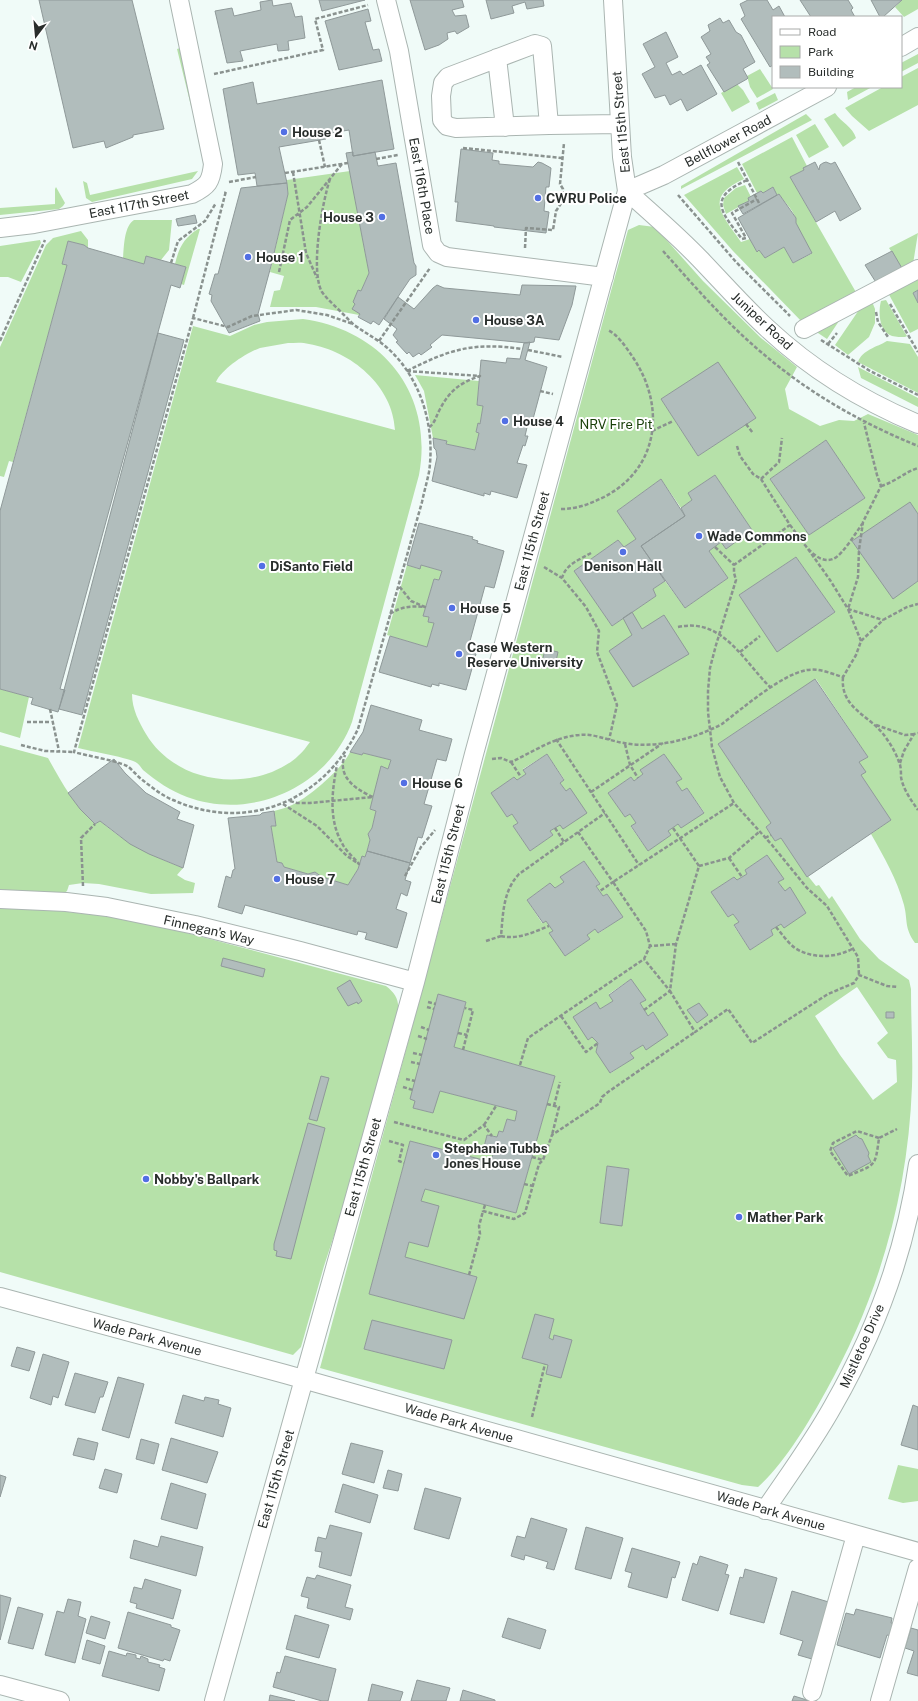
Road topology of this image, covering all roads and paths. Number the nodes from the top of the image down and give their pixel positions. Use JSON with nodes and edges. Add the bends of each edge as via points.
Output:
{"nodes":[{"id":1,"x":179,"y":0,"type":"edge"},
{"id":2,"x":613,"y":0,"type":"edge"},
{"id":3,"x":379,"y":2,"type":"edge"},
{"id":4,"x":918,"y":38,"type":"edge"},
{"id":5,"x":902,"y":46,"type":"edge"},
{"id":6,"x":497,"y":58,"type":"junction"},
{"id":7,"x":214,"y":74,"type":"dead end"},
{"id":8,"x":825,"y":88,"type":"edge"},
{"id":9,"x":620,"y":124,"type":"junction"},
{"id":10,"x":557,"y":125,"type":"junction"},
{"id":11,"x":505,"y":127,"type":"junction"},
{"id":12,"x":319,"y":140,"type":"dead end"},
{"id":13,"x":458,"y":147,"type":"dead end"},
{"id":14,"x":562,"y":158,"type":"junction"},
{"id":15,"x":738,"y":162,"type":"dead end"},
{"id":16,"x":342,"y":164,"type":"junction"},
{"id":17,"x":348,"y":164,"type":"dead end"},
{"id":18,"x":325,"y":167,"type":"junction"},
{"id":19,"x":293,"y":172,"type":"junction"},
{"id":20,"x":285,"y":173,"type":"dead end"},
{"id":21,"x":256,"y":177,"type":"dead end"},
{"id":22,"x":330,"y":179,"type":"junction"},
{"id":23,"x":747,"y":180,"type":"junction"},
{"id":24,"x":226,"y":191,"type":"junction"},
{"id":25,"x":627,"y":191,"type":"junction"},
{"id":26,"x":678,"y":195,"type":"dead end"},
{"id":27,"x":757,"y":200,"type":"junction"},
{"id":28,"x":215,"y":204,"type":"junction"},
{"id":29,"x":760,"y":205,"type":"dead end"},
{"id":30,"x":210,"y":206,"type":"dead end"},
{"id":31,"x":300,"y":212,"type":"junction"},
{"id":32,"x":0,"y":228,"type":"edge"},
{"id":33,"x":47,"y":237,"type":"dead end"},
{"id":34,"x":171,"y":262,"type":"dead end"},
{"id":35,"x":431,"y":266,"type":"dead end"},
{"id":36,"x":524,"y":267,"type":"junction"},
{"id":37,"x":918,"y":269,"type":"edge"},
{"id":38,"x":279,"y":272,"type":"dead end"},
{"id":39,"x":604,"y":277,"type":"junction"},
{"id":40,"x":319,"y":283,"type":"junction"},
{"id":41,"x":883,"y":291,"type":"junction"},
{"id":42,"x":193,"y":318,"type":"junction"},
{"id":43,"x":353,"y":324,"type":"junction"},
{"id":44,"x":591,"y":325,"type":"junction"},
{"id":45,"x":804,"y":329,"type":"junction"},
{"id":46,"x":888,"y":337,"type":"dead end"},
{"id":47,"x":0,"y":340,"type":"edge"},
{"id":48,"x":379,"y":342,"type":"junction"},
{"id":49,"x":522,"y":349,"type":"dead end"},
{"id":50,"x":528,"y":350,"type":"dead end"},
{"id":51,"x":918,"y":352,"type":"edge"},
{"id":52,"x":562,"y":357,"type":"dead end"},
{"id":53,"x":407,"y":371,"type":"junction"},
{"id":54,"x":540,"y":391,"type":"dead end"},
{"id":55,"x":553,"y":394,"type":"dead end"},
{"id":56,"x":918,"y":395,"type":"edge"},
{"id":57,"x":673,"y":421,"type":"dead end"},
{"id":58,"x":864,"y":422,"type":"dead end"},
{"id":59,"x":746,"y":424,"type":"dead end"},
{"id":60,"x":918,"y":424,"type":"edge"},
{"id":61,"x":428,"y":428,"type":"junction"},
{"id":62,"x":652,"y":431,"type":"junction"},
{"id":63,"x":753,"y":433,"type":"dead end"},
{"id":64,"x":782,"y":438,"type":"dead end"},
{"id":65,"x":737,"y":446,"type":"dead end"},
{"id":66,"x":918,"y":468,"type":"edge"},
{"id":67,"x":762,"y":479,"type":"junction"},
{"id":68,"x":881,"y":486,"type":"junction"},
{"id":69,"x":561,"y":509,"type":"dead end"},
{"id":70,"x":863,"y":522,"type":"junction"},
{"id":71,"x":790,"y":524,"type":"junction"},
{"id":72,"x":715,"y":547,"type":"dead end"},
{"id":73,"x":808,"y":549,"type":"junction"},
{"id":74,"x":591,"y":553,"type":"dead end"},
{"id":75,"x":734,"y":565,"type":"junction"},
{"id":76,"x":544,"y":567,"type":"dead end"},
{"id":77,"x":562,"y":578,"type":"junction"},
{"id":78,"x":398,"y":585,"type":"junction"},
{"id":79,"x":918,"y":604,"type":"edge"},
{"id":80,"x":848,"y":609,"type":"junction"},
{"id":81,"x":390,"y":614,"type":"junction"},
{"id":82,"x":883,"y":620,"type":"junction"},
{"id":83,"x":678,"y":627,"type":"dead end"},
{"id":84,"x":720,"y":634,"type":"junction"},
{"id":85,"x":760,"y":636,"type":"dead end"},
{"id":86,"x":861,"y":641,"type":"junction"},
{"id":87,"x":740,"y":652,"type":"junction"},
{"id":88,"x":843,"y":677,"type":"junction"},
{"id":89,"x":771,"y":688,"type":"junction"},
{"id":90,"x":50,"y":709,"type":"dead end"},
{"id":91,"x":27,"y":722,"type":"dead end"},
{"id":92,"x":51,"y":722,"type":"junction"},
{"id":93,"x":874,"y":724,"type":"junction"},
{"id":94,"x":710,"y":730,"type":"junction"},
{"id":95,"x":918,"y":733,"type":"edge"},
{"id":96,"x":914,"y":734,"type":"junction"},
{"id":97,"x":556,"y":739,"type":"junction"},
{"id":98,"x":609,"y":740,"type":"junction"},
{"id":99,"x":663,"y":743,"type":"junction"},
{"id":100,"x":625,"y":744,"type":"junction"},
{"id":101,"x":21,"y":745,"type":"dead end"},
{"id":102,"x":59,"y":752,"type":"junction"},
{"id":103,"x":74,"y":752,"type":"junction"},
{"id":104,"x":346,"y":752,"type":"junction"},
{"id":105,"x":492,"y":759,"type":"dead end"},
{"id":106,"x":511,"y":762,"type":"junction"},
{"id":107,"x":900,"y":763,"type":"junction"},
{"id":108,"x":337,"y":764,"type":"junction"},
{"id":109,"x":630,"y":764,"type":"junction"},
{"id":110,"x":521,"y":777,"type":"dead end"},
{"id":111,"x":638,"y":778,"type":"dead end"},
{"id":112,"x":591,"y":792,"type":"junction"},
{"id":113,"x":290,"y":800,"type":"junction"},
{"id":114,"x":332,"y":800,"type":"junction"},
{"id":115,"x":734,"y":803,"type":"junction"},
{"id":116,"x":283,"y":804,"type":"junction"},
{"id":117,"x":918,"y":810,"type":"edge"},
{"id":118,"x":605,"y":813,"type":"junction"},
{"id":119,"x":95,"y":824,"type":"dead end"},
{"id":120,"x":436,"y":828,"type":"dead end"},
{"id":121,"x":555,"y":828,"type":"dead end"},
{"id":122,"x":673,"y":828,"type":"dead end"},
{"id":123,"x":578,"y":832,"type":"junction"},
{"id":124,"x":760,"y":832,"type":"junction"},
{"id":125,"x":771,"y":835,"type":"dead end"},
{"id":126,"x":765,"y":838,"type":"junction"},
{"id":127,"x":681,"y":839,"type":"junction"},
{"id":128,"x":564,"y":842,"type":"junction"},
{"id":129,"x":729,"y":858,"type":"junction"},
{"id":130,"x":639,"y":865,"type":"junction"},
{"id":131,"x":699,"y":866,"type":"junction"},
{"id":132,"x":406,"y":876,"type":"dead end"},
{"id":133,"x":742,"y":877,"type":"dead end"},
{"id":134,"x":613,"y":882,"type":"junction"},
{"id":135,"x":83,"y":886,"type":"dead end"},
{"id":136,"x":600,"y":891,"type":"dead end"},
{"id":137,"x":0,"y":899,"type":"edge"},
{"id":138,"x":549,"y":926,"type":"dead end"},
{"id":139,"x":776,"y":927,"type":"dead end"},
{"id":140,"x":501,"y":936,"type":"junction"},
{"id":141,"x":486,"y":940,"type":"dead end"},
{"id":142,"x":676,"y":944,"type":"junction"},
{"id":143,"x":650,"y":946,"type":"junction"},
{"id":144,"x":852,"y":949,"type":"junction"},
{"id":145,"x":644,"y":959,"type":"junction"},
{"id":146,"x":859,"y":975,"type":"junction"},
{"id":147,"x":415,"y":982,"type":"junction"},
{"id":148,"x":898,"y":987,"type":"dead end"},
{"id":149,"x":670,"y":991,"type":"junction"},
{"id":150,"x":425,"y":1002,"type":"dead end"},
{"id":151,"x":436,"y":1004,"type":"dead end"},
{"id":152,"x":424,"y":1007,"type":"dead end"},
{"id":153,"x":464,"y":1008,"type":"dead end"},
{"id":154,"x":434,"y":1009,"type":"dead end"},
{"id":155,"x":644,"y":1010,"type":"dead end"},
{"id":156,"x":561,"y":1016,"type":"junction"},
{"id":157,"x":419,"y":1026,"type":"dead end"},
{"id":158,"x":429,"y":1030,"type":"dead end"},
{"id":159,"x":695,"y":1032,"type":"junction"},
{"id":160,"x":458,"y":1033,"type":"dead end"},
{"id":161,"x":467,"y":1035,"type":"junction"},
{"id":162,"x":417,"y":1036,"type":"dead end"},
{"id":163,"x":427,"y":1039,"type":"dead end"},
{"id":164,"x":598,"y":1043,"type":"dead end"},
{"id":165,"x":463,"y":1050,"type":"dead end"},
{"id":166,"x":413,"y":1053,"type":"dead end"},
{"id":167,"x":422,"y":1055,"type":"dead end"},
{"id":168,"x":410,"y":1062,"type":"dead end"},
{"id":169,"x":420,"y":1064,"type":"dead end"},
{"id":170,"x":520,"y":1065,"type":"dead end"},
{"id":171,"x":406,"y":1079,"type":"dead end"},
{"id":172,"x":415,"y":1082,"type":"dead end"},
{"id":173,"x":560,"y":1082,"type":"dead end"},
{"id":174,"x":403,"y":1087,"type":"dead end"},
{"id":175,"x":413,"y":1090,"type":"dead end"},
{"id":176,"x":547,"y":1104,"type":"dead end"},
{"id":177,"x":496,"y":1106,"type":"dead end"},
{"id":178,"x":554,"y":1106,"type":"junction"},
{"id":179,"x":393,"y":1122,"type":"dead end"},
{"id":180,"x":484,"y":1125,"type":"junction"},
{"id":181,"x":897,"y":1129,"type":"dead end"},
{"id":182,"x":552,"y":1135,"type":"junction"},
{"id":183,"x":492,"y":1136,"type":"dead end"},
{"id":184,"x":879,"y":1138,"type":"junction"},
{"id":185,"x":388,"y":1141,"type":"dead end"},
{"id":186,"x":532,"y":1157,"type":"dead end"},
{"id":187,"x":543,"y":1160,"type":"junction"},
{"id":188,"x":404,"y":1163,"type":"dead end"},
{"id":189,"x":918,"y":1164,"type":"edge"},
{"id":190,"x":524,"y":1184,"type":"dead end"},
{"id":191,"x":533,"y":1186,"type":"junction"},
{"id":192,"x":484,"y":1205,"type":"dead end"},
{"id":193,"x":483,"y":1211,"type":"junction"},
{"id":194,"x":469,"y":1276,"type":"dead end"},
{"id":195,"x":0,"y":1297,"type":"edge"},
{"id":196,"x":545,"y":1364,"type":"dead end"},
{"id":197,"x":304,"y":1380,"type":"junction"},
{"id":198,"x":532,"y":1417,"type":"dead end"},
{"id":199,"x":765,"y":1510,"type":"junction"},
{"id":200,"x":856,"y":1535,"type":"junction"},
{"id":201,"x":918,"y":1552,"type":"edge"},
{"id":202,"x":918,"y":1568,"type":"edge"},
{"id":203,"x":0,"y":1685,"type":"edge"},
{"id":204,"x":812,"y":1692,"type":"dead end"},
{"id":205,"x":60,"y":1701,"type":"edge"},
{"id":206,"x":214,"y":1701,"type":"edge"},
{"id":207,"x":880,"y":1701,"type":"edge"}],
"edges":[{"from":1,"to":32,"type":"street","name":"East 117th Street","via":[[213,164],[211,178],[204,188],[192,194]]},
{"from":2,"to":9,"type":"street","name":"East 115th Street"},
{"from":3,"to":7,"type":"path","via":[[315,19],[323,50]]},
{"from":3,"to":36,"type":"street","name":"East 116th Place","via":[[399,51],[432,245],[438,253],[447,257]]},
{"from":4,"to":5,"type":"street"},
{"from":6,"to":10,"type":"street","via":[[535,44],[542,46]]},
{"from":6,"to":11,"type":"street"},
{"from":6,"to":11,"type":"street","via":[[448,77],[442,89],[442,120],[447,126],[456,128]]},
{"from":8,"to":25,"type":"street","name":"Bellflower Road","via":[[664,175]]},
{"from":9,"to":10,"type":"street"},
{"from":9,"to":25,"type":"street","name":"East 115th Street"},
{"from":10,"to":11,"type":"street"},
{"from":10,"to":14,"type":"path"},
{"from":12,"to":18,"type":"path"},
{"from":13,"to":14,"type":"path"},
{"from":14,"to":36,"type":"path","via":[[562,202],[556,211],[553,230],[526,228]]},
{"from":15,"to":23,"type":"path"},
{"from":16,"to":17,"type":"path"},
{"from":16,"to":18,"type":"path"},
{"from":16,"to":22,"type":"path"},
{"from":18,"to":19,"type":"path"},
{"from":19,"to":20,"type":"path"},
{"from":19,"to":31,"type":"path"},
{"from":21,"to":24,"type":"path","via":[[230,181]]},
{"from":22,"to":31,"type":"path"},
{"from":22,"to":40,"type":"path","via":[[319,235]]},
{"from":23,"to":27,"type":"path"},
{"from":23,"to":27,"type":"path","via":[[730,189],[720,202],[726,217],[742,240],[746,238],[732,213]]},
{"from":24,"to":28,"type":"path"},
{"from":24,"to":42,"type":"path"},
{"from":25,"to":39,"type":"street","name":"East 115th Street"},
{"from":25,"to":60,"type":"street","name":"Juniper Road","via":[[700,259],[784,344],[847,389]]},
{"from":26,"to":45,"type":"path","via":[[736,262]]},
{"from":27,"to":29,"type":"path"},
{"from":28,"to":30,"type":"path"},
{"from":28,"to":34,"type":"path","via":[[205,221],[178,241]]},
{"from":31,"to":38,"type":"path","via":[[290,220]]},
{"from":31,"to":40,"type":"path","via":[[306,253]]},
{"from":33,"to":47,"type":"path"},
{"from":35,"to":48,"type":"path"},
{"from":36,"to":39,"type":"street","name":"East 116th Place"},
{"from":37,"to":41,"type":"street"},
{"from":39,"to":44,"type":"street","name":"East 115th Street"},
{"from":40,"to":43,"type":"path","via":[[328,300]]},
{"from":41,"to":45,"type":"street"},
{"from":41,"to":46,"type":"path","via":[[875,313]]},
{"from":41,"to":51,"type":"path"},
{"from":42,"to":43,"type":"path","via":[[228,327],[252,316],[296,310],[327,314]]},
{"from":42,"to":103,"type":"path"},
{"from":43,"to":48,"type":"path"},
{"from":44,"to":62,"type":"path","via":[[610,330],[642,372],[651,393]]},
{"from":44,"to":147,"type":"street","name":"East 115th Street","via":[[474,754]]},
{"from":45,"to":56,"type":"path","via":[[850,359]]},
{"from":48,"to":53,"type":"path"},
{"from":49,"to":53,"type":"path","via":[[488,346],[459,350],[436,357]]},
{"from":50,"to":52,"type":"path"},
{"from":53,"to":61,"type":"path","via":[[422,400]]},
{"from":53,"to":61,"type":"path","via":[[480,376],[457,387]]},
{"from":54,"to":55,"type":"path"},
{"from":57,"to":62,"type":"path"},
{"from":58,"to":68,"type":"path"},
{"from":59,"to":63,"type":"path"},
{"from":61,"to":78,"type":"path","via":[[429,472]]},
{"from":62,"to":69,"type":"path","via":[[643,460],[624,484],[594,502],[572,509]]},
{"from":64,"to":67,"type":"path","via":[[779,462]]},
{"from":65,"to":67,"type":"path","via":[[746,465],[753,474]]},
{"from":66,"to":68,"type":"path"},
{"from":67,"to":71,"type":"path"},
{"from":68,"to":70,"type":"path"},
{"from":70,"to":73,"type":"path","via":[[834,559],[820,558]]},
{"from":70,"to":80,"type":"path","via":[[858,577]]},
{"from":71,"to":73,"type":"path"},
{"from":71,"to":75,"type":"path"},
{"from":72,"to":75,"type":"path"},
{"from":73,"to":80,"type":"path"},
{"from":74,"to":77,"type":"path","via":[[573,563],[564,571]]},
{"from":75,"to":84,"type":"path","via":[[736,580]]},
{"from":76,"to":77,"type":"path"},
{"from":77,"to":98,"type":"path","via":[[586,607],[599,631],[597,652],[617,705]]},
{"from":78,"to":81,"type":"path"},
{"from":78,"to":81,"type":"path","via":[[411,601],[425,607],[409,606]]},
{"from":79,"to":82,"type":"path"},
{"from":80,"to":82,"type":"path"},
{"from":80,"to":86,"type":"path"},
{"from":81,"to":104,"type":"path","via":[[358,729]]},
{"from":82,"to":86,"type":"path"},
{"from":83,"to":84,"type":"path","via":[[696,626],[712,629]]},
{"from":84,"to":87,"type":"path"},
{"from":84,"to":94,"type":"path","via":[[710,668]]},
{"from":85,"to":87,"type":"path"},
{"from":86,"to":88,"type":"path"},
{"from":87,"to":89,"type":"path"},
{"from":88,"to":89,"type":"path","via":[[821,670],[808,670],[791,675]]},
{"from":88,"to":93,"type":"path","via":[[842,687],[849,701],[860,714]]},
{"from":89,"to":94,"type":"path"},
{"from":90,"to":92,"type":"path"},
{"from":91,"to":92,"type":"path"},
{"from":92,"to":102,"type":"path"},
{"from":93,"to":96,"type":"path","via":[[905,735]]},
{"from":93,"to":107,"type":"path","via":[[884,734]]},
{"from":94,"to":99,"type":"path"},
{"from":94,"to":115,"type":"path","via":[[720,777]]},
{"from":95,"to":96,"type":"path"},
{"from":96,"to":107,"type":"path"},
{"from":97,"to":98,"type":"path","via":[[580,734]]},
{"from":97,"to":106,"type":"path"},
{"from":97,"to":112,"type":"path"},
{"from":98,"to":100,"type":"path"},
{"from":99,"to":100,"type":"path"},
{"from":99,"to":109,"type":"path"},
{"from":100,"to":109,"type":"path"},
{"from":101,"to":102,"type":"path"},
{"from":102,"to":103,"type":"path"},
{"from":103,"to":116,"type":"path","via":[[128,766],[160,793],[185,805],[228,813],[247,813]]},
{"from":104,"to":108,"type":"path"},
{"from":104,"to":114,"type":"path","via":[[342,766],[346,776],[356,787],[373,797]]},
{"from":105,"to":106,"type":"path","via":[[501,758]]},
{"from":106,"to":110,"type":"path"},
{"from":107,"to":117,"type":"path","via":[[906,793]]},
{"from":108,"to":113,"type":"path","via":[[313,786]]},
{"from":108,"to":114,"type":"path"},
{"from":109,"to":111,"type":"path"},
{"from":109,"to":112,"type":"path"},
{"from":112,"to":118,"type":"path"},
{"from":113,"to":114,"type":"path","via":[[296,803],[310,803]]},
{"from":113,"to":116,"type":"path"},
{"from":114,"to":116,"type":"path","via":[[334,821],[340,840],[359,864],[347,856],[317,826]]},
{"from":115,"to":124,"type":"path"},
{"from":115,"to":127,"type":"path"},
{"from":118,"to":123,"type":"path"},
{"from":118,"to":130,"type":"path"},
{"from":119,"to":135,"type":"path","via":[[81,838]]},
{"from":120,"to":132,"type":"path","via":[[421,847]]},
{"from":121,"to":128,"type":"path"},
{"from":122,"to":127,"type":"path"},
{"from":123,"to":128,"type":"path"},
{"from":123,"to":134,"type":"path"},
{"from":124,"to":126,"type":"path"},
{"from":124,"to":129,"type":"path"},
{"from":125,"to":126,"type":"path"},
{"from":126,"to":144,"type":"path","via":[[807,888],[827,906]]},
{"from":127,"to":130,"type":"path"},
{"from":127,"to":131,"type":"path"},
{"from":128,"to":140,"type":"path","via":[[518,874],[511,882],[506,894]]},
{"from":129,"to":131,"type":"path"},
{"from":129,"to":133,"type":"path"},
{"from":130,"to":134,"type":"path"},
{"from":131,"to":142,"type":"path"},
{"from":134,"to":136,"type":"path"},
{"from":134,"to":143,"type":"path","via":[[646,931]]},
{"from":137,"to":147,"type":"street","name":"Finnegan's Way","via":[[108,907],[195,925]]},
{"from":138,"to":140,"type":"path","via":[[520,937]]},
{"from":139,"to":144,"type":"path","via":[[792,946],[808,954],[834,956]]},
{"from":140,"to":141,"type":"path"},
{"from":142,"to":143,"type":"path"},
{"from":142,"to":149,"type":"path"},
{"from":143,"to":145,"type":"path"},
{"from":144,"to":146,"type":"path","via":[[858,957]]},
{"from":145,"to":149,"type":"path"},
{"from":145,"to":156,"type":"path"},
{"from":146,"to":148,"type":"path","via":[[887,986]]},
{"from":146,"to":159,"type":"path","via":[[854,983],[828,994],[752,1043],[728,1009]]},
{"from":147,"to":197,"type":"street","name":"East 115th Street"},
{"from":149,"to":155,"type":"path"},
{"from":149,"to":159,"type":"path"},
{"from":150,"to":151,"type":"path"},
{"from":152,"to":154,"type":"path"},
{"from":153,"to":161,"type":"path","via":[[473,1010]]},
{"from":156,"to":164,"type":"path","via":[[586,1052]]},
{"from":156,"to":170,"type":"path","via":[[528,1038]]},
{"from":157,"to":158,"type":"path"},
{"from":159,"to":182,"type":"path","via":[[608,1092],[600,1103]]},
{"from":160,"to":161,"type":"path"},
{"from":161,"to":165,"type":"path"},
{"from":162,"to":163,"type":"path"},
{"from":166,"to":167,"type":"path"},
{"from":168,"to":169,"type":"path"},
{"from":171,"to":172,"type":"path"},
{"from":173,"to":178,"type":"path"},
{"from":174,"to":175,"type":"path"},
{"from":176,"to":178,"type":"path"},
{"from":177,"to":180,"type":"path"},
{"from":178,"to":182,"type":"path","via":[[559,1107]]},
{"from":179,"to":180,"type":"path","via":[[464,1140]]},
{"from":180,"to":183,"type":"path"},
{"from":181,"to":184,"type":"path"},
{"from":182,"to":187,"type":"path"},
{"from":184,"to":184,"type":"path","via":[[873,1165],[848,1176],[830,1151],[833,1143],[856,1131]]},
{"from":185,"to":188,"type":"path","via":[[403,1145],[398,1161]]},
{"from":186,"to":187,"type":"path"},
{"from":187,"to":191,"type":"path","via":[[539,1164]]},
{"from":189,"to":199,"type":"street","name":"Mistletoe Drive","via":[[902,1242],[874,1324],[831,1410]]},
{"from":190,"to":191,"type":"path"},
{"from":191,"to":193,"type":"path","via":[[525,1213],[514,1219]]},
{"from":192,"to":193,"type":"path"},
{"from":193,"to":194,"type":"path"},
{"from":195,"to":197,"type":"street","name":"Wade Park Avenue"},
{"from":196,"to":198,"type":"path"},
{"from":197,"to":199,"type":"street","name":"Wade Park Avenue"},
{"from":197,"to":206,"type":"street","name":"East 115th Street"},
{"from":199,"to":200,"type":"street","name":"Wade Park Avenue"},
{"from":200,"to":201,"type":"street","name":"Wade Park Avenue"},
{"from":200,"to":204,"type":"street"},
{"from":202,"to":207,"type":"street"},
{"from":203,"to":205,"type":"street"}]}
